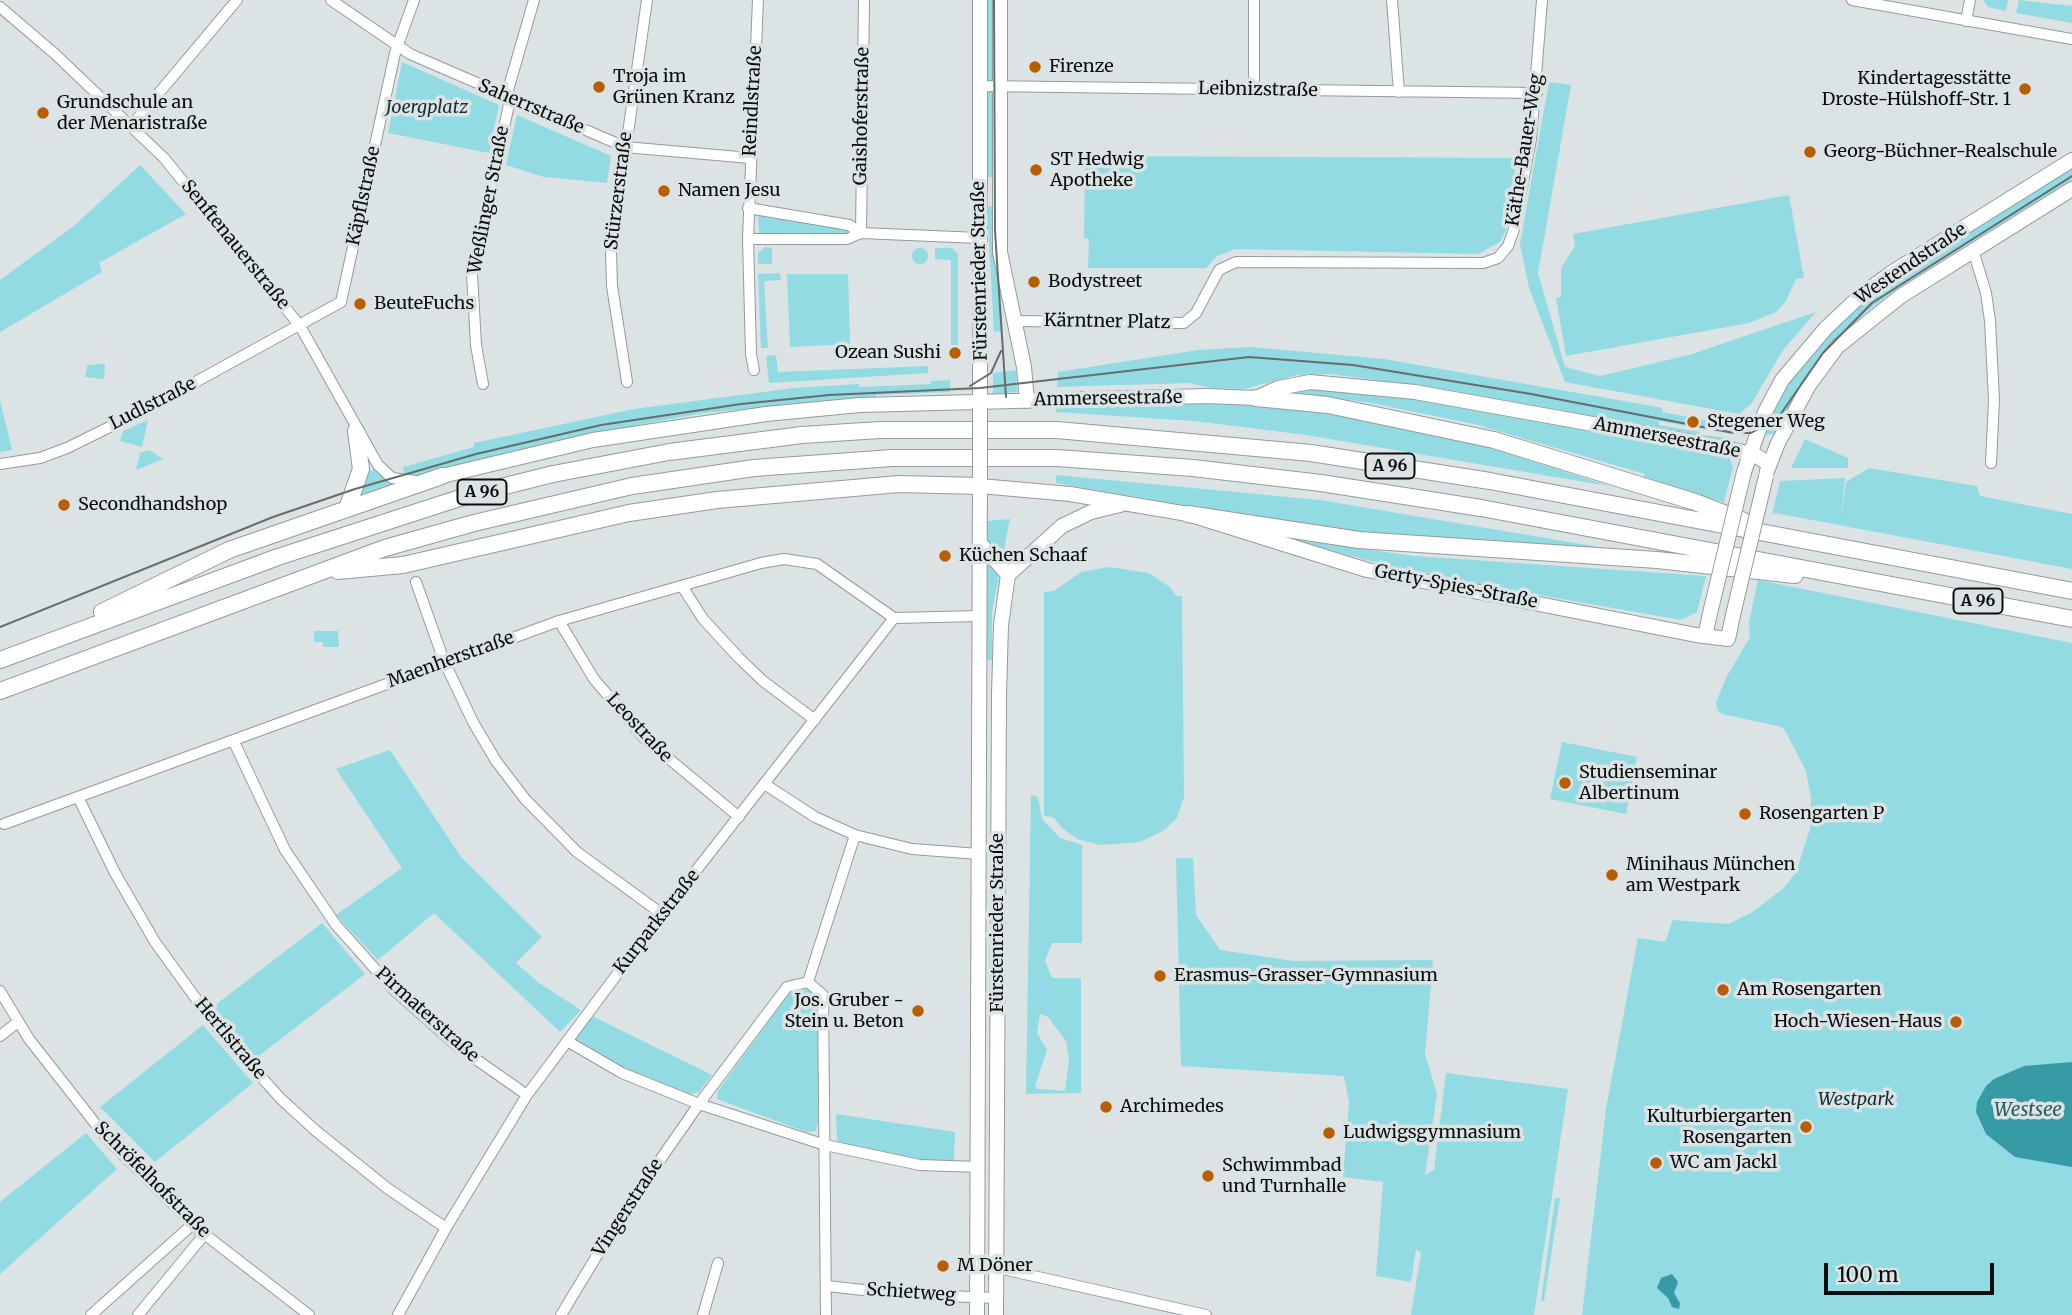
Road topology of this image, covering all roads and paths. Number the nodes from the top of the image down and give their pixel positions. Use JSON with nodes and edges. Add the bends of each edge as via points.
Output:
{"nodes":[{"id":1,"x":237,"y":0,"type":"edge"},
{"id":2,"x":331,"y":0,"type":"edge"},
{"id":3,"x":414,"y":0,"type":"edge"},
{"id":4,"x":534,"y":0,"type":"edge"},
{"id":5,"x":647,"y":0,"type":"edge"},
{"id":6,"x":758,"y":0,"type":"edge"},
{"id":7,"x":864,"y":0,"type":"edge"},
{"id":8,"x":979,"y":0,"type":"edge"},
{"id":9,"x":1000,"y":0,"type":"edge"},
{"id":10,"x":1254,"y":0,"type":"edge"},
{"id":11,"x":1392,"y":0,"type":"edge"},
{"id":12,"x":1542,"y":0,"type":"edge"},
{"id":13,"x":1852,"y":0,"type":"edge"},
{"id":14,"x":1970,"y":0,"type":"edge"},
{"id":15,"x":0,"y":8,"type":"edge"},
{"id":16,"x":1966,"y":21,"type":"junction"},
{"id":17,"x":2072,"y":39,"type":"edge"},
{"id":18,"x":398,"y":44,"type":"junction"},
{"id":19,"x":979,"y":86,"type":"junction"},
{"id":20,"x":999,"y":86,"type":"junction"},
{"id":21,"x":1254,"y":89,"type":"junction"},
{"id":22,"x":1399,"y":92,"type":"junction"},
{"id":23,"x":1537,"y":93,"type":"junction"},
{"id":24,"x":508,"y":99,"type":"junction"},
{"id":25,"x":132,"y":125,"type":"junction"},
{"id":26,"x":625,"y":147,"type":"junction"},
{"id":27,"x":750,"y":158,"type":"junction"},
{"id":28,"x":2072,"y":160,"type":"edge"},
{"id":29,"x":2072,"y":189,"type":"edge"},
{"id":30,"x":748,"y":208,"type":"junction"},
{"id":31,"x":861,"y":233,"type":"junction"},
{"id":32,"x":979,"y":238,"type":"junction"},
{"id":33,"x":748,"y":239,"type":"junction"},
{"id":34,"x":1973,"y":250,"type":"junction"},
{"id":35,"x":1252,"y":261,"type":"joint"},
{"id":36,"x":1015,"y":321,"type":"junction"},
{"id":37,"x":300,"y":326,"type":"junction"},
{"id":38,"x":754,"y":370,"type":"dead end"},
{"id":39,"x":627,"y":382,"type":"dead end"},
{"id":40,"x":483,"y":384,"type":"dead end"},
{"id":41,"x":1256,"y":398,"type":"junction"},
{"id":42,"x":1027,"y":401,"type":"junction"},
{"id":43,"x":980,"y":405,"type":"junction"},
{"id":44,"x":356,"y":432,"type":"junction"},
{"id":45,"x":1750,"y":454,"type":"junction"},
{"id":46,"x":1991,"y":463,"type":"dead end"},
{"id":47,"x":0,"y":464,"type":"edge"},
{"id":48,"x":1767,"y":470,"type":"junction"},
{"id":49,"x":442,"y":476,"type":"junction"},
{"id":50,"x":980,"y":482,"type":"junction"},
{"id":51,"x":1127,"y":504,"type":"junction"},
{"id":52,"x":348,"y":506,"type":"junction"},
{"id":53,"x":1188,"y":514,"type":"junction"},
{"id":54,"x":1786,"y":537,"type":"junction"},
{"id":55,"x":980,"y":543,"type":"junction"},
{"id":56,"x":314,"y":574,"type":"junction"},
{"id":57,"x":1008,"y":575,"type":"junction"},
{"id":58,"x":416,"y":582,"type":"dead end"},
{"id":59,"x":1884,"y":584,"type":"junction"},
{"id":60,"x":682,"y":586,"type":"junction"},
{"id":61,"x":2072,"y":591,"type":"edge"},
{"id":62,"x":979,"y":616,"type":"junction"},
{"id":63,"x":894,"y":618,"type":"junction"},
{"id":64,"x":2072,"y":619,"type":"edge"},
{"id":65,"x":559,"y":621,"type":"junction"},
{"id":66,"x":1705,"y":636,"type":"junction"},
{"id":67,"x":1728,"y":639,"type":"joint"},
{"id":68,"x":31,"y":648,"type":"junction"},
{"id":69,"x":0,"y":660,"type":"edge"},
{"id":70,"x":444,"y":661,"type":"junction"},
{"id":71,"x":0,"y":691,"type":"edge"},
{"id":72,"x":815,"y":720,"type":"junction"},
{"id":73,"x":234,"y":741,"type":"junction"},
{"id":74,"x":766,"y":785,"type":"junction"},
{"id":75,"x":78,"y":797,"type":"junction"},
{"id":76,"x":739,"y":817,"type":"junction"},
{"id":77,"x":4,"y":824,"type":"dead end"},
{"id":78,"x":855,"y":835,"type":"junction"},
{"id":79,"x":979,"y":853,"type":"junction"},
{"id":80,"x":662,"y":914,"type":"junction"},
{"id":81,"x":808,"y":982,"type":"junction"},
{"id":82,"x":0,"y":991,"type":"edge"},
{"id":83,"x":19,"y":1021,"type":"junction"},
{"id":84,"x":0,"y":1036,"type":"edge"},
{"id":85,"x":567,"y":1041,"type":"junction"},
{"id":86,"x":527,"y":1095,"type":"junction"},
{"id":87,"x":699,"y":1104,"type":"junction"},
{"id":88,"x":825,"y":1145,"type":"junction"},
{"id":89,"x":978,"y":1167,"type":"junction"},
{"id":90,"x":193,"y":1224,"type":"junction"},
{"id":91,"x":446,"y":1227,"type":"junction"},
{"id":92,"x":205,"y":1235,"type":"junction"},
{"id":93,"x":718,"y":1263,"type":"dead end"},
{"id":94,"x":977,"y":1267,"type":"junction"},
{"id":95,"x":996,"y":1269,"type":"junction"},
{"id":96,"x":827,"y":1286,"type":"junction"},
{"id":97,"x":977,"y":1298,"type":"junction"},
{"id":98,"x":996,"y":1298,"type":"junction"},
{"id":99,"x":1201,"y":1314,"type":"edge"},
{"id":100,"x":91,"y":1315,"type":"edge"},
{"id":101,"x":138,"y":1315,"type":"edge"},
{"id":102,"x":309,"y":1315,"type":"edge"},
{"id":103,"x":398,"y":1315,"type":"edge"},
{"id":104,"x":561,"y":1315,"type":"edge"},
{"id":105,"x":703,"y":1315,"type":"edge"},
{"id":106,"x":826,"y":1315,"type":"edge"},
{"id":107,"x":977,"y":1315,"type":"edge"},
{"id":108,"x":996,"y":1315,"type":"edge"}],
"edges":[{"from":1,"to":25,"type":"street"},
{"from":2,"to":18,"type":"street","name":"Saherrstraße"},
{"from":3,"to":18,"type":"street","name":"Käpflstraße"},
{"from":4,"to":24,"type":"street","name":"Weßlinger Straße"},
{"from":5,"to":26,"type":"street","name":"Stürzerstraße"},
{"from":6,"to":27,"type":"street","name":"Reindlstraße"},
{"from":7,"to":31,"type":"street","name":"Gaishoferstraße"},
{"from":8,"to":19,"type":"main road","name":"Fürstenrieder Straße"},
{"from":9,"to":20,"type":"main road","name":"Fürstenrieder Straße"},
{"from":10,"to":21,"type":"street"},
{"from":11,"to":22,"type":"street"},
{"from":12,"to":23,"type":"street","name":"Käthe-Bauer-Weg"},
{"from":13,"to":16,"type":"street"},
{"from":14,"to":16,"type":"street"},
{"from":15,"to":25,"type":"street","name":"Senftenauerstraße"},
{"from":16,"to":17,"type":"street"},
{"from":18,"to":24,"type":"street","name":"Saherrstraße","via":[[410,54]]},
{"from":18,"to":37,"type":"street","name":"Käpflstraße","via":[[341,302]]},
{"from":19,"to":20,"type":"street","name":"Leibnizstraße"},
{"from":19,"to":32,"type":"main road","name":"Fürstenrieder Straße"},
{"from":20,"to":21,"type":"street","name":"Leibnizstraße"},
{"from":20,"to":36,"type":"main road","name":"Fürstenrieder Straße","via":[[1000,252]]},
{"from":21,"to":22,"type":"street","name":"Leibnizstraße"},
{"from":22,"to":23,"type":"street","name":"Leibnizstraße"},
{"from":23,"to":35,"type":"street","name":"Käthe-Bauer-Weg","via":[[1514,229],[1498,258],[1483,263]]},
{"from":24,"to":26,"type":"street","name":"Saherrstraße"},
{"from":24,"to":40,"type":"street","name":"Weßlinger Straße","via":[[472,274]]},
{"from":25,"to":37,"type":"street","name":"Senftenauerstraße"},
{"from":26,"to":27,"type":"street","name":"Saherrstraße"},
{"from":26,"to":39,"type":"street","name":"Stürzerstraße","via":[[611,252]]},
{"from":27,"to":30,"type":"street","name":"Reindlstraße"},
{"from":28,"to":45,"type":"main road","name":"Westendstraße","via":[[1860,296],[1782,380]]},
{"from":29,"to":34,"type":"main road","name":"Westendstraße"},
{"from":30,"to":31,"type":"street","via":[[849,225]]},
{"from":30,"to":33,"type":"street","name":"Reindlstraße"},
{"from":31,"to":32,"type":"street"},
{"from":31,"to":33,"type":"street","via":[[847,239]]},
{"from":32,"to":43,"type":"main road","name":"Fürstenrieder Straße"},
{"from":33,"to":38,"type":"street","name":"Reindlstraße"},
{"from":34,"to":46,"type":"street","via":[[1990,321]]},
{"from":34,"to":48,"type":"main road","name":"Westendstraße","via":[[1871,318],[1838,347],[1810,385]]},
{"from":35,"to":36,"type":"street","name":"Kärntner Platz","via":[[1219,270],[1196,313],[1184,323]]},
{"from":36,"to":42,"type":"main road","name":"Fürstenrieder Straße"},
{"from":37,"to":44,"type":"street","name":"Senftenauerstraße"},
{"from":37,"to":47,"type":"street","name":"Ludlstraße","via":[[66,448],[40,458]]},
{"from":41,"to":42,"type":"main road","name":"Ammerseestraße"},
{"from":41,"to":45,"type":"main road","name":"Ammerseestraße","via":[[1288,386],[1336,382],[1415,392]]},
{"from":41,"to":54,"type":"highway","via":[[1405,418],[1494,440],[1695,502]]},
{"from":42,"to":43,"type":"main road","name":"Ammerseestraße"},
{"from":43,"to":49,"type":"main road","name":"Ammerseestraße","via":[[860,405],[697,422],[593,440]]},
{"from":43,"to":50,"type":"main road","name":"Fürstenrieder Straße","bridge":true},
{"from":44,"to":49,"type":"street","name":"Senftenauerstraße","via":[[392,478],[414,482]]},
{"from":44,"to":52,"type":"highway","via":[[361,469]]},
{"from":45,"to":48,"type":"main road","name":"Ammerseestraße"},
{"from":45,"to":66,"type":"main road","name":"Westendstraße","bridge":true},
{"from":48,"to":67,"type":"main road","name":"Westendstraße","bridge":true},
{"from":49,"to":52,"type":"highway"},
{"from":50,"to":51,"type":"main road"},
{"from":50,"to":55,"type":"main road","name":"Fürstenrieder Straße"},
{"from":50,"to":56,"type":"highway","via":[[899,484],[717,500],[629,513],[403,565]]},
{"from":51,"to":53,"type":"main road"},
{"from":51,"to":57,"type":"main road","via":[[1091,512],[1062,526]]},
{"from":52,"to":68,"type":"highway","via":[[229,550]]},
{"from":53,"to":59,"type":"highway","via":[[1359,540],[1657,560]]},
{"from":53,"to":66,"type":"main road","name":"Gerty-Spies-Straße","via":[[1367,570]]},
{"from":54,"to":61,"type":"highway","number":"A 96"},
{"from":54,"to":68,"type":"highway","number":"A 96","via":[[1490,481],[1208,442],[1057,430],[815,434],[669,452],[469,495],[278,557]]},
{"from":55,"to":57,"type":"main road"},
{"from":55,"to":62,"type":"main road","name":"Fürstenrieder Straße"},
{"from":56,"to":59,"type":"highway","number":"A 96","via":[[474,523],[632,486],[754,468],[956,456],[1193,468],[1321,484],[1481,508]]},
{"from":56,"to":71,"type":"highway","number":"A 96"},
{"from":57,"to":95,"type":"main road","name":"Fürstenrieder Straße","via":[[999,695]]},
{"from":58,"to":70,"type":"street"},
{"from":59,"to":64,"type":"highway","number":"A 96"},
{"from":60,"to":63,"type":"street","name":"Maenherstraße","via":[[761,563],[803,560],[829,570]]},
{"from":60,"to":65,"type":"street","name":"Maenherstraße"},
{"from":60,"to":72,"type":"street","via":[[703,619],[739,658]]},
{"from":62,"to":63,"type":"street"},
{"from":62,"to":79,"type":"main road","name":"Fürstenrieder Straße"},
{"from":63,"to":72,"type":"street","name":"Kurparkstraße"},
{"from":65,"to":70,"type":"street","name":"Maenherstraße"},
{"from":65,"to":76,"type":"street","name":"Leostraße","via":[[594,679],[644,738]]},
{"from":66,"to":67,"type":"main road","name":"Gerty-Spies-Straße"},
{"from":68,"to":69,"type":"highway","number":"A 96"},
{"from":70,"to":73,"type":"street","name":"Maenherstraße"},
{"from":70,"to":80,"type":"street","via":[[473,722],[525,799],[577,852]]},
{"from":72,"to":74,"type":"street","name":"Kurparkstraße"},
{"from":73,"to":75,"type":"street","name":"Maenherstraße"},
{"from":73,"to":86,"type":"street","name":"Pirmaterstraße","via":[[285,850],[335,925],[394,990],[457,1046]]},
{"from":74,"to":76,"type":"street","name":"Kurparkstraße"},
{"from":74,"to":78,"type":"street","via":[[815,817]]},
{"from":75,"to":77,"type":"street","name":"Maenherstraße"},
{"from":75,"to":91,"type":"street","name":"Hertlstraße","via":[[155,942],[218,1029],[316,1131],[387,1188]]},
{"from":76,"to":80,"type":"street","name":"Kurparkstraße"},
{"from":78,"to":79,"type":"street","via":[[912,849]]},
{"from":78,"to":81,"type":"street"},
{"from":79,"to":89,"type":"main road","name":"Fürstenrieder Straße"},
{"from":80,"to":85,"type":"street","name":"Kurparkstraße"},
{"from":81,"to":87,"type":"street","name":"Vingerstraße","via":[[788,987]]},
{"from":81,"to":88,"type":"street","via":[[823,995]]},
{"from":82,"to":83,"type":"street","name":"Schröfelhofstraße"},
{"from":83,"to":84,"type":"street"},
{"from":83,"to":90,"type":"street","name":"Schröfelhofstraße","via":[[109,1141]]},
{"from":85,"to":86,"type":"street","name":"Kurparkstraße"},
{"from":85,"to":87,"type":"street","via":[[622,1073]]},
{"from":86,"to":91,"type":"street","name":"Kurparkstraße"},
{"from":87,"to":88,"type":"street"},
{"from":87,"to":104,"type":"street","name":"Vingerstraße","via":[[619,1219]]},
{"from":88,"to":89,"type":"street","via":[[920,1165]]},
{"from":88,"to":96,"type":"street"},
{"from":89,"to":94,"type":"main road","name":"Fürstenrieder Straße"},
{"from":90,"to":92,"type":"street","name":"Schröfelhofstraße"},
{"from":90,"to":100,"type":"street"},
{"from":91,"to":103,"type":"street","name":"Kurparkstraße"},
{"from":92,"to":101,"type":"street"},
{"from":92,"to":102,"type":"street","name":"Schröfelhofstraße"},
{"from":93,"to":105,"type":"street"},
{"from":94,"to":95,"type":"street"},
{"from":94,"to":97,"type":"main road","name":"Fürstenrieder Straße"},
{"from":95,"to":98,"type":"main road","name":"Fürstenrieder Straße"},
{"from":95,"to":99,"type":"street"},
{"from":96,"to":97,"type":"street","name":"Schietweg"},
{"from":96,"to":106,"type":"street"},
{"from":97,"to":98,"type":"street","name":"Schietweg"},
{"from":97,"to":107,"type":"main road","name":"Fürstenrieder Straße"},
{"from":98,"to":108,"type":"main road","name":"Fürstenrieder Straße"}]}
